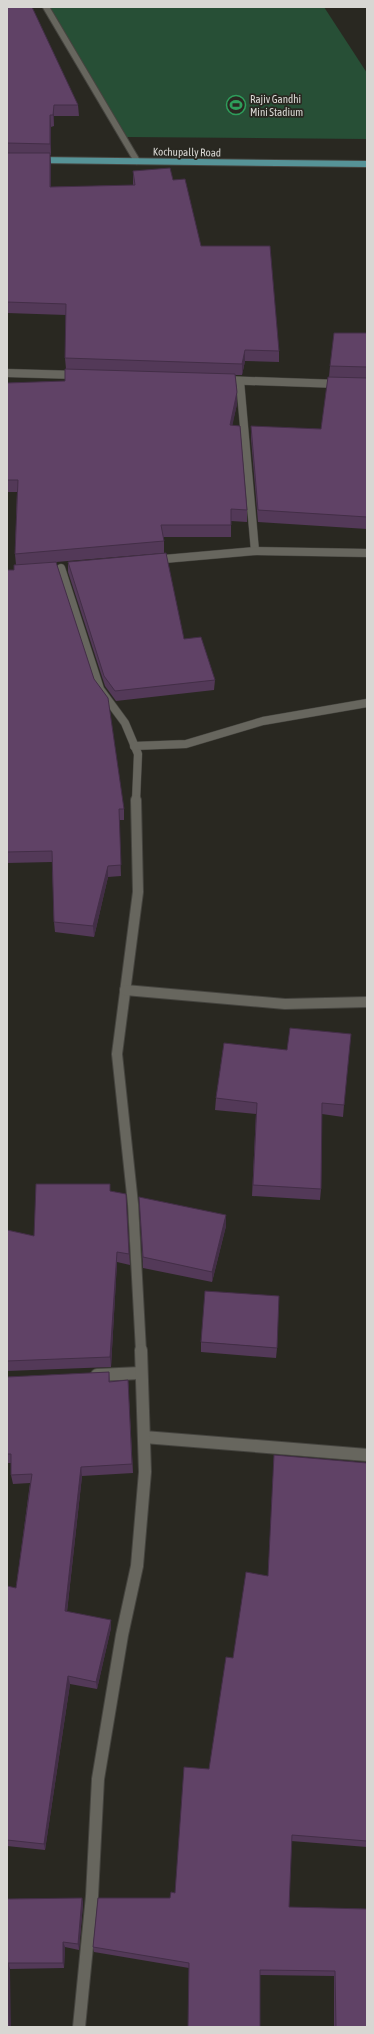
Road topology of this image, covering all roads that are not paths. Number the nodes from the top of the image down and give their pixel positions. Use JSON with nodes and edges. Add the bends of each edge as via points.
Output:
{"nodes":[{"id":1,"x":46,"y":7,"type":"edge"},
{"id":2,"x":30,"y":160,"type":"edge"},
{"id":3,"x":137,"y":161,"type":"junction"},
{"id":4,"x":367,"y":164,"type":"edge"},
{"id":5,"x":7,"y":373,"type":"edge"},
{"id":6,"x":85,"y":376,"type":"edge"},
{"id":7,"x":217,"y":380,"type":"edge"},
{"id":8,"x":240,"y":381,"type":"junction"},
{"id":9,"x":367,"y":385,"type":"edge"},
{"id":10,"x":255,"y":551,"type":"junction"},
{"id":11,"x":367,"y":553,"type":"edge"},
{"id":12,"x":146,"y":560,"type":"edge"},
{"id":13,"x":61,"y":568,"type":"dead end"},
{"id":14,"x":367,"y":703,"type":"edge"},
{"id":15,"x":134,"y":746,"type":"junction"},
{"id":16,"x":125,"y":990,"type":"junction"},
{"id":17,"x":367,"y":1002,"type":"edge"},
{"id":18,"x":141,"y":1373,"type":"junction"},
{"id":19,"x":86,"y":1376,"type":"edge"},
{"id":20,"x":144,"y":1437,"type":"junction"},
{"id":21,"x":367,"y":1455,"type":"edge"},
{"id":22,"x":79,"y":2027,"type":"edge"}],
"edges":[{"from":1,"to":3,"type":"street"},
{"from":2,"to":3,"type":"main road","name":"Kochupally Road"},
{"from":3,"to":4,"type":"main road","name":"Kochupally Road"},
{"from":5,"to":6,"type":"street"},
{"from":7,"to":8,"type":"street"},
{"from":8,"to":9,"type":"street"},
{"from":8,"to":10,"type":"street"},
{"from":10,"to":11,"type":"street"},
{"from":10,"to":12,"type":"street"},
{"from":13,"to":15,"type":"street","via":[[100,689],[120,714]]},
{"from":14,"to":15,"type":"street","via":[[263,721],[186,744]]},
{"from":15,"to":16,"type":"street","via":[[138,754],[135,815],[138,892]]},
{"from":16,"to":17,"type":"street","via":[[285,1004]]},
{"from":16,"to":18,"type":"street","via":[[117,1054],[132,1204]]},
{"from":18,"to":19,"type":"street"},
{"from":18,"to":20,"type":"street"},
{"from":20,"to":21,"type":"street"},
{"from":20,"to":22,"type":"street","via":[[145,1472],[137,1566],[122,1636],[98,1779],[92,1896]]}]}
